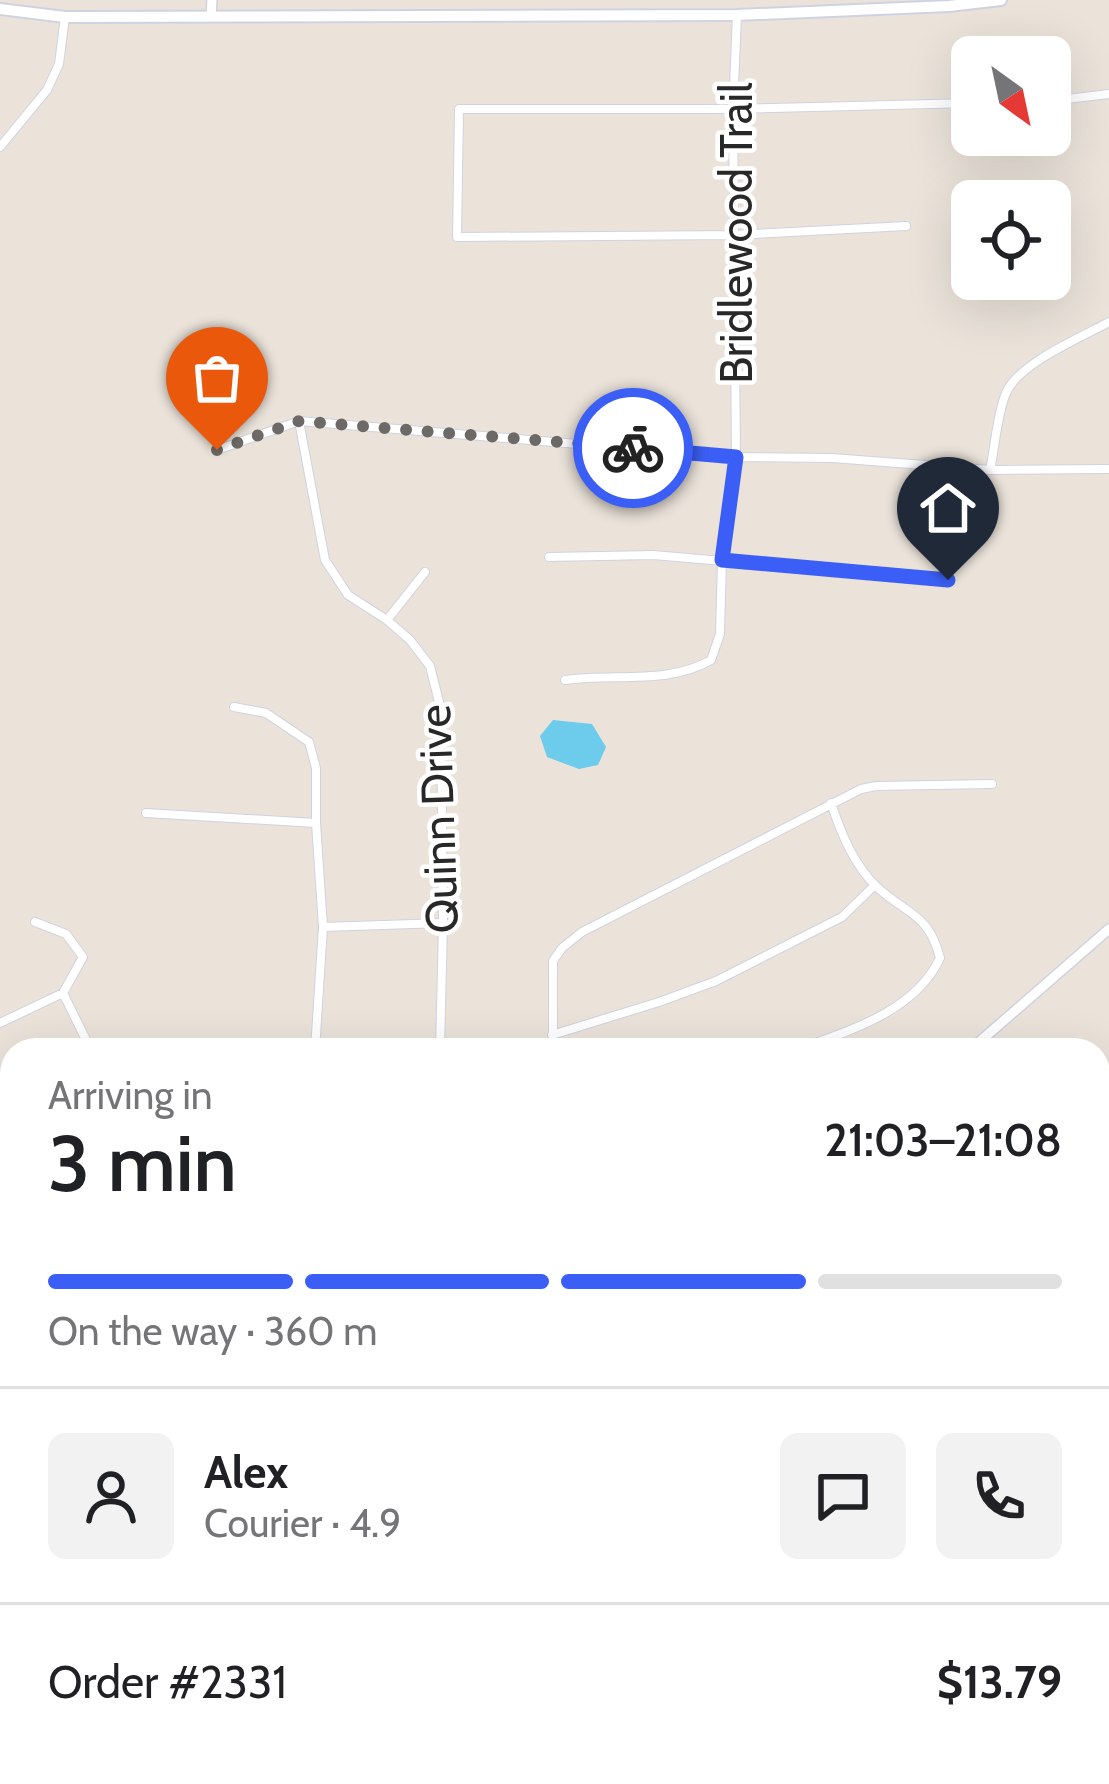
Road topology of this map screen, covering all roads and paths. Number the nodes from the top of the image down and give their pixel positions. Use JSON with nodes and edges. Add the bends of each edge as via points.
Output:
{"nodes":[{"id":1,"x":212,"y":0,"type":"edge"},
{"id":2,"x":1001,"y":0,"type":"edge"},
{"id":3,"x":0,"y":9,"type":"edge"},
{"id":4,"x":737,"y":15,"type":"junction"},
{"id":5,"x":211,"y":16,"type":"junction"},
{"id":6,"x":65,"y":17,"type":"junction"},
{"id":7,"x":1109,"y":94,"type":"edge"},
{"id":8,"x":1071,"y":99,"type":"edge"},
{"id":9,"x":951,"y":104,"type":"edge"},
{"id":10,"x":733,"y":109,"type":"junction"},
{"id":11,"x":0,"y":147,"type":"edge"},
{"id":12,"x":907,"y":226,"type":"dead end"},
{"id":13,"x":734,"y":235,"type":"junction"},
{"id":14,"x":1109,"y":322,"type":"edge"},
{"id":15,"x":299,"y":421,"type":"junction"},
{"id":16,"x":217,"y":450,"type":"dead end"},
{"id":17,"x":736,"y":457,"type":"junction"},
{"id":18,"x":1109,"y":469,"type":"edge"},
{"id":19,"x":990,"y":470,"type":"junction"},
{"id":20,"x":549,"y":557,"type":"dead end"},
{"id":21,"x":722,"y":560,"type":"junction"},
{"id":22,"x":425,"y":572,"type":"dead end"},
{"id":23,"x":948,"y":580,"type":"dead end"},
{"id":24,"x":387,"y":620,"type":"junction"},
{"id":25,"x":566,"y":680,"type":"dead end"},
{"id":26,"x":234,"y":707,"type":"dead end"},
{"id":27,"x":992,"y":784,"type":"dead end"},
{"id":28,"x":831,"y":803,"type":"junction"},
{"id":29,"x":146,"y":813,"type":"dead end"},
{"id":30,"x":316,"y":823,"type":"junction"},
{"id":31,"x":875,"y":885,"type":"junction"},
{"id":32,"x":35,"y":922,"type":"dead end"},
{"id":33,"x":443,"y":922,"type":"junction"},
{"id":34,"x":323,"y":927,"type":"junction"},
{"id":35,"x":1109,"y":929,"type":"edge"},
{"id":36,"x":63,"y":993,"type":"junction"},
{"id":37,"x":0,"y":1023,"type":"edge"},
{"id":38,"x":552,"y":1035,"type":"junction"},
{"id":39,"x":85,"y":1038,"type":"edge"},
{"id":40,"x":316,"y":1038,"type":"edge"},
{"id":41,"x":440,"y":1038,"type":"edge"},
{"id":42,"x":552,"y":1038,"type":"edge"},
{"id":43,"x":828,"y":1038,"type":"edge"},
{"id":44,"x":984,"y":1038,"type":"edge"}],
"edges":[{"from":1,"to":5,"type":"street"},
{"from":2,"to":4,"type":"main road"},
{"from":3,"to":6,"type":"main road"},
{"from":4,"to":5,"type":"main road"},
{"from":4,"to":10,"type":"street","name":"Bridlewood Trail"},
{"from":5,"to":6,"type":"main road"},
{"from":6,"to":11,"type":"street","via":[[47,90]]},
{"from":7,"to":8,"type":"street"},
{"from":9,"to":10,"type":"street"},
{"from":10,"to":13,"type":"street","name":"Bridlewood Trail"},
{"from":10,"to":13,"type":"street","via":[[459,109],[457,237]]},
{"from":12,"to":13,"type":"street"},
{"from":13,"to":17,"type":"street","name":"Bridlewood Trail"},
{"from":14,"to":19,"type":"street","via":[[1016,378]]},
{"from":15,"to":16,"type":"street"},
{"from":15,"to":17,"type":"street"},
{"from":15,"to":24,"type":"street","name":"Quinn Drive","via":[[326,560],[349,596]]},
{"from":17,"to":19,"type":"street"},
{"from":17,"to":21,"type":"street","name":"Bridlewood Trail"},
{"from":18,"to":19,"type":"street"},
{"from":20,"to":21,"type":"street"},
{"from":21,"to":23,"type":"street"},
{"from":21,"to":25,"type":"street","name":"Bridlewood Trail","via":[[720,634],[711,660],[690,672]]},
{"from":22,"to":24,"type":"street"},
{"from":24,"to":33,"type":"street","name":"Quinn Drive","via":[[430,666],[441,710]]},
{"from":26,"to":30,"type":"street","via":[[266,713],[309,742]]},
{"from":27,"to":28,"type":"street","via":[[876,786]]},
{"from":28,"to":31,"type":"street","via":[[842,837]]},
{"from":28,"to":38,"type":"street","via":[[562,948],[553,961]]},
{"from":29,"to":30,"type":"street"},
{"from":30,"to":34,"type":"street"},
{"from":31,"to":38,"type":"street","via":[[842,917],[716,980]]},
{"from":31,"to":43,"type":"street","via":[[928,926],[940,958],[925,984],[892,1009]]},
{"from":32,"to":36,"type":"street","via":[[66,934],[82,957]]},
{"from":33,"to":34,"type":"street"},
{"from":33,"to":41,"type":"street","name":"Quinn Drive"},
{"from":34,"to":40,"type":"street"},
{"from":35,"to":44,"type":"street"},
{"from":36,"to":37,"type":"street"},
{"from":36,"to":39,"type":"street"},
{"from":38,"to":42,"type":"street"}]}
